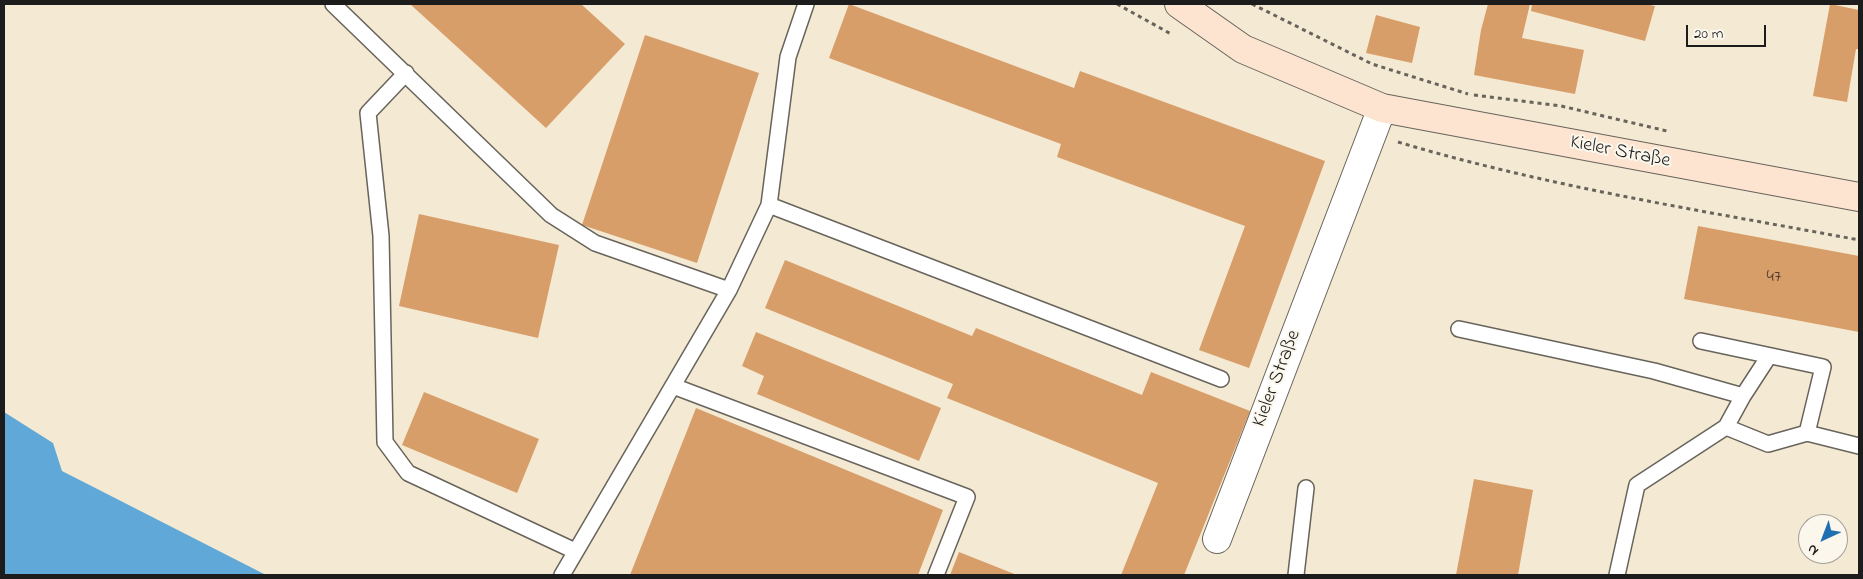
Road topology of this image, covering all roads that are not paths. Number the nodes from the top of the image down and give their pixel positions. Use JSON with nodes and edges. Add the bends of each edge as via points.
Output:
{"nodes":[{"id":1,"x":333,"y":4,"type":"edge"},
{"id":2,"x":806,"y":4,"type":"edge"},
{"id":3,"x":1179,"y":4,"type":"edge"},
{"id":4,"x":406,"y":73,"type":"junction"},
{"id":5,"x":1382,"y":108,"type":"junction"},
{"id":6,"x":1859,"y":197,"type":"edge"},
{"id":7,"x":769,"y":204,"type":"junction"},
{"id":8,"x":729,"y":290,"type":"junction"},
{"id":9,"x":1459,"y":329,"type":"dead end"},
{"id":10,"x":1701,"y":342,"type":"dead end"},
{"id":11,"x":1768,"y":356,"type":"junction"},
{"id":12,"x":1221,"y":379,"type":"dead end"},
{"id":13,"x":673,"y":386,"type":"junction"},
{"id":14,"x":1743,"y":396,"type":"junction"},
{"id":15,"x":1726,"y":427,"type":"junction"},
{"id":16,"x":1807,"y":433,"type":"junction"},
{"id":17,"x":1859,"y":446,"type":"edge"},
{"id":18,"x":1306,"y":488,"type":"dead end"},
{"id":19,"x":1217,"y":539,"type":"dead end"},
{"id":20,"x":575,"y":550,"type":"junction"},
{"id":21,"x":562,"y":575,"type":"edge"},
{"id":22,"x":936,"y":575,"type":"edge"},
{"id":23,"x":1296,"y":575,"type":"edge"},
{"id":24,"x":1617,"y":575,"type":"edge"}],
"edges":[{"from":1,"to":4,"type":"lane"},
{"from":2,"to":7,"type":"lane","via":[[788,57]]},
{"from":3,"to":5,"type":"main road","name":"Kieler Straße","via":[[1243,49]]},
{"from":4,"to":8,"type":"lane","via":[[558,219],[595,243]]},
{"from":4,"to":20,"type":"lane","via":[[368,113],[381,236],[385,442],[408,473]]},
{"from":5,"to":6,"type":"main road","name":"Kieler Straße"},
{"from":5,"to":19,"type":"street","name":"Kieler Straße"},
{"from":7,"to":8,"type":"lane"},
{"from":7,"to":12,"type":"lane"},
{"from":8,"to":13,"type":"lane"},
{"from":9,"to":14,"type":"lane","via":[[1654,372]]},
{"from":10,"to":11,"type":"lane"},
{"from":11,"to":14,"type":"lane"},
{"from":11,"to":16,"type":"lane","via":[[1823,367]]},
{"from":13,"to":20,"type":"lane"},
{"from":13,"to":22,"type":"lane","via":[[967,497]]},
{"from":14,"to":15,"type":"lane"},
{"from":15,"to":16,"type":"lane","via":[[1768,444]]},
{"from":15,"to":24,"type":"lane","via":[[1637,485]]},
{"from":16,"to":17,"type":"lane"},
{"from":18,"to":23,"type":"lane"},
{"from":20,"to":21,"type":"lane"}]}
